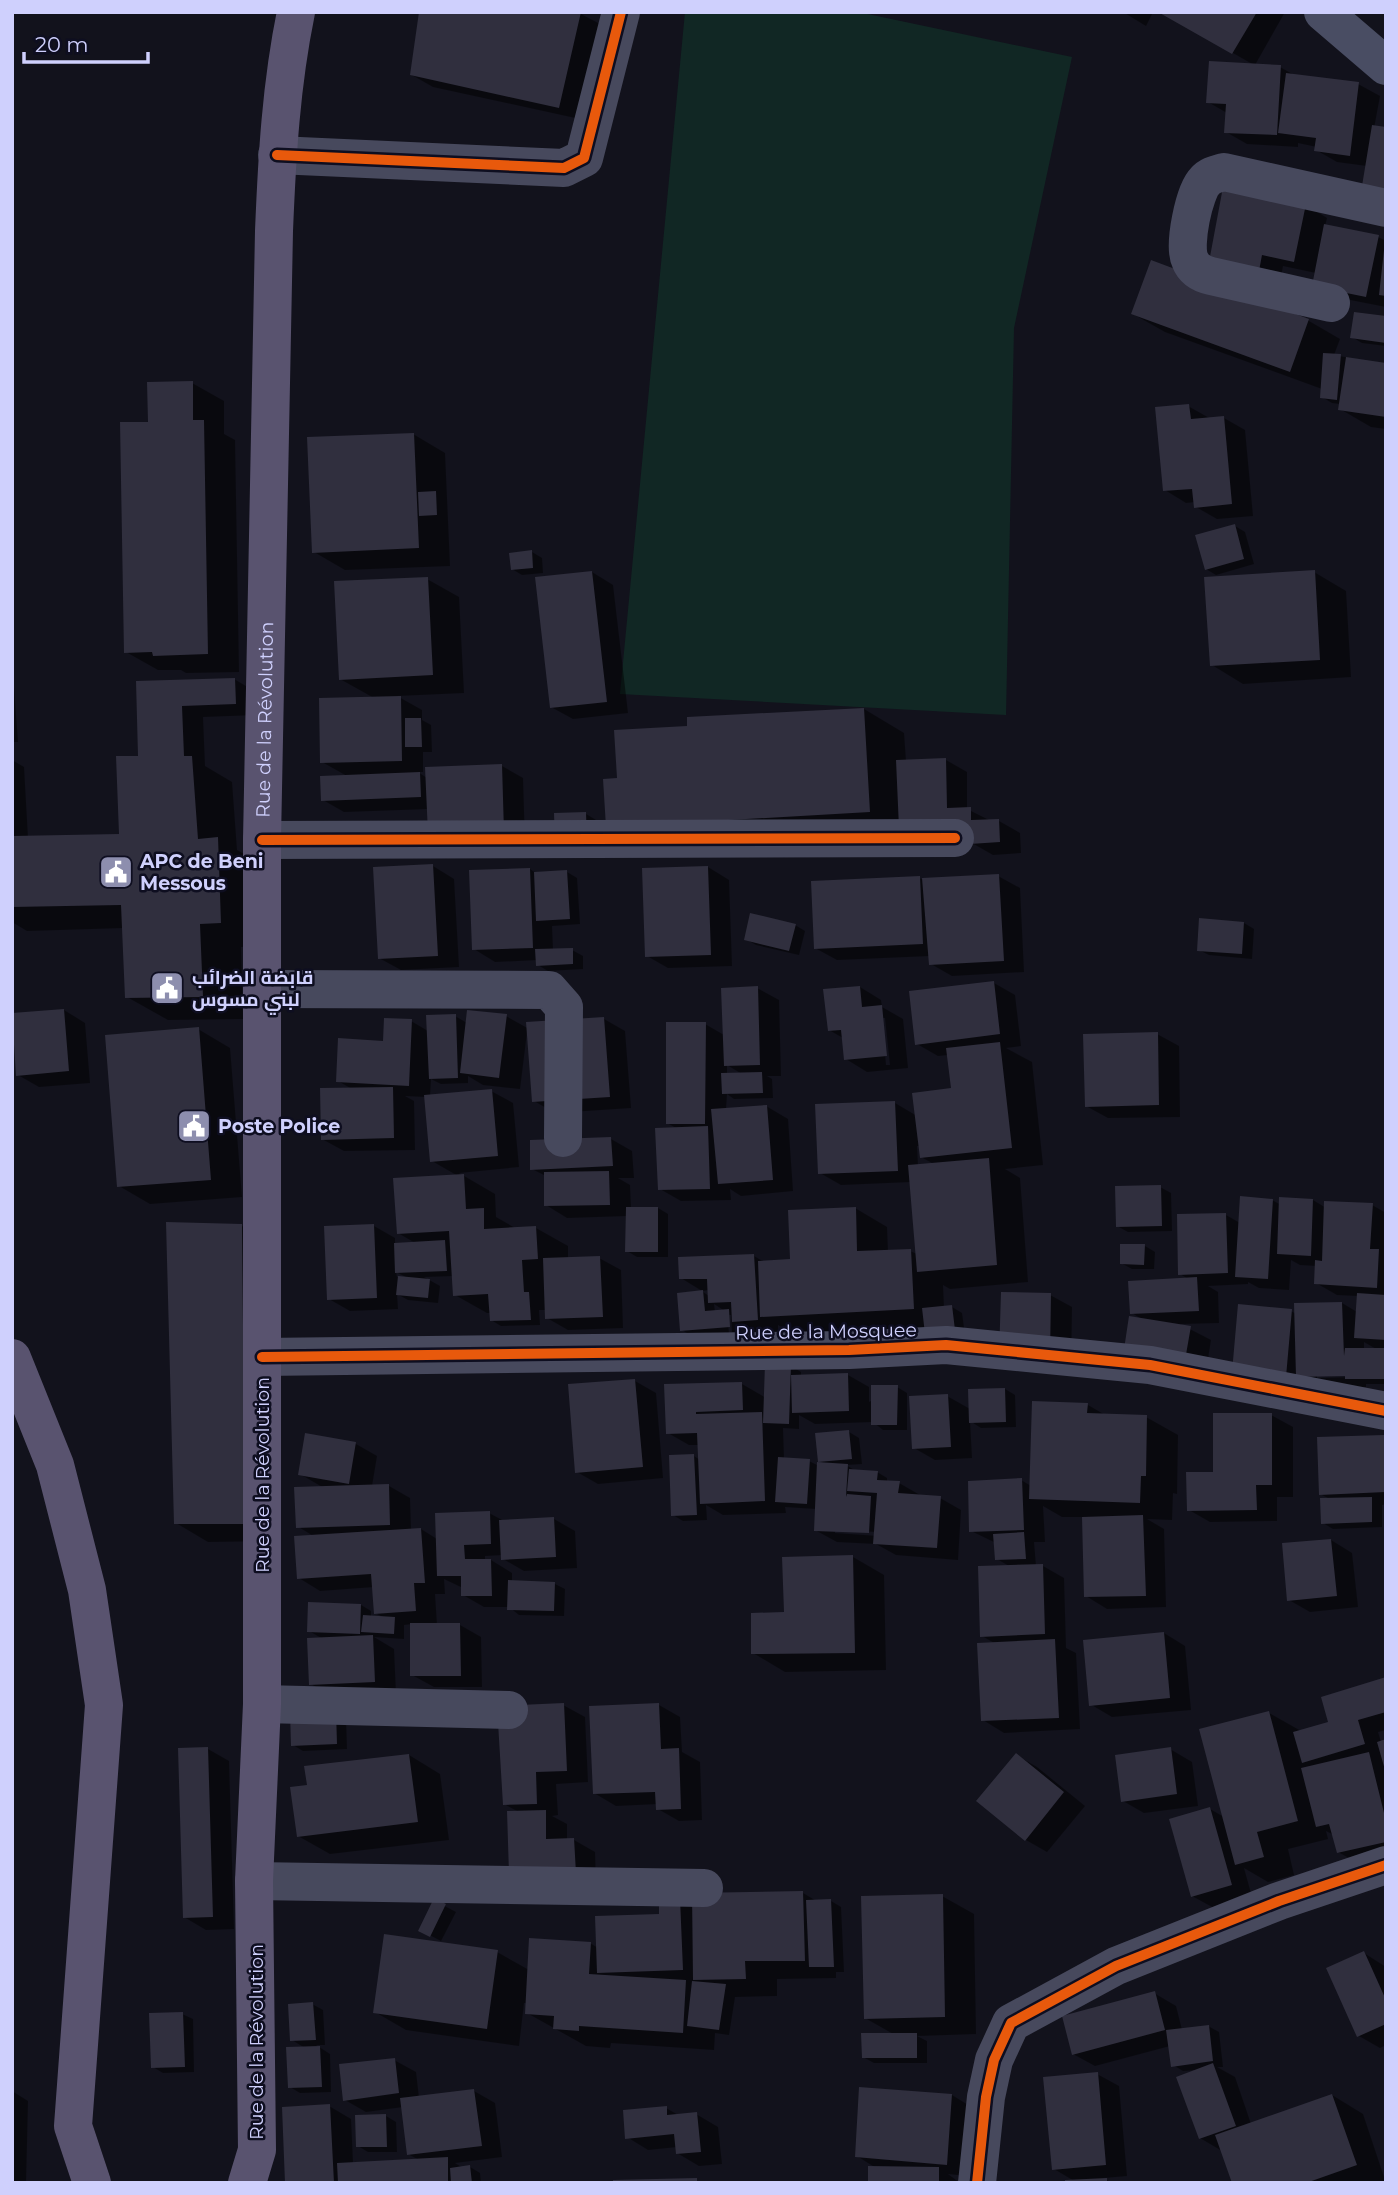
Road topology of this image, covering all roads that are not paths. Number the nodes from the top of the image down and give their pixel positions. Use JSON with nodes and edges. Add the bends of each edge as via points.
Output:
{"nodes":[{"id":1,"x":296,"y":12,"type":"edge"},
{"id":2,"x":621,"y":12,"type":"edge"},
{"id":3,"x":1323,"y":12,"type":"edge"},
{"id":4,"x":1386,"y":66,"type":"edge"},
{"id":5,"x":277,"y":155,"type":"junction"},
{"id":6,"x":1386,"y":208,"type":"edge"},
{"id":7,"x":1331,"y":303,"type":"dead end"},
{"id":8,"x":955,"y":838,"type":"dead end"},
{"id":9,"x":262,"y":841,"type":"junction"},
{"id":10,"x":262,"y":989,"type":"junction"},
{"id":11,"x":563,"y":1138,"type":"dead end"},
{"id":12,"x":262,"y":1357,"type":"junction"},
{"id":13,"x":12,"y":1358,"type":"edge"},
{"id":14,"x":1386,"y":1411,"type":"edge"},
{"id":15,"x":262,"y":1704,"type":"junction"},
{"id":16,"x":509,"y":1710,"type":"dead end"},
{"id":17,"x":1386,"y":1865,"type":"edge"},
{"id":18,"x":254,"y":1881,"type":"junction"},
{"id":19,"x":704,"y":1888,"type":"dead end"},
{"id":20,"x":92,"y":2183,"type":"edge"},
{"id":21,"x":247,"y":2183,"type":"edge"},
{"id":22,"x":978,"y":2183,"type":"edge"}],
"edges":[{"from":1,"to":5,"type":"main road","name":"Rue de la Révolution","via":[[285,68]]},
{"from":2,"to":5,"type":"street","via":[[584,158],[564,168]]},
{"from":3,"to":4,"type":"main road"},
{"from":5,"to":9,"type":"main road","name":"Rue de la Révolution"},
{"from":6,"to":7,"type":"street","via":[[1224,172],[1209,177],[1199,189],[1187,250],[1197,270]]},
{"from":8,"to":9,"type":"street"},
{"from":9,"to":10,"type":"main road","name":"Rue de la Révolution"},
{"from":10,"to":11,"type":"street","via":[[549,990],[564,1007]]},
{"from":10,"to":12,"type":"main road","name":"Rue de la Révolution"},
{"from":12,"to":14,"type":"street","name":"Rue de la Mosquee","via":[[946,1345],[1150,1365]]},
{"from":12,"to":15,"type":"main road","name":"Rue de la Révolution"},
{"from":13,"to":20,"type":"main road","via":[[55,1465],[87,1590],[104,1705],[73,2126]]},
{"from":15,"to":16,"type":"street"},
{"from":15,"to":18,"type":"main road","name":"Rue de la Révolution"},
{"from":17,"to":22,"type":"street","via":[[1279,1901],[1116,1966],[1011,2023],[994,2060],[986,2097]]},
{"from":18,"to":19,"type":"street"},
{"from":18,"to":21,"type":"main road","name":"Rue de la Révolution","via":[[257,2150]]}]}
